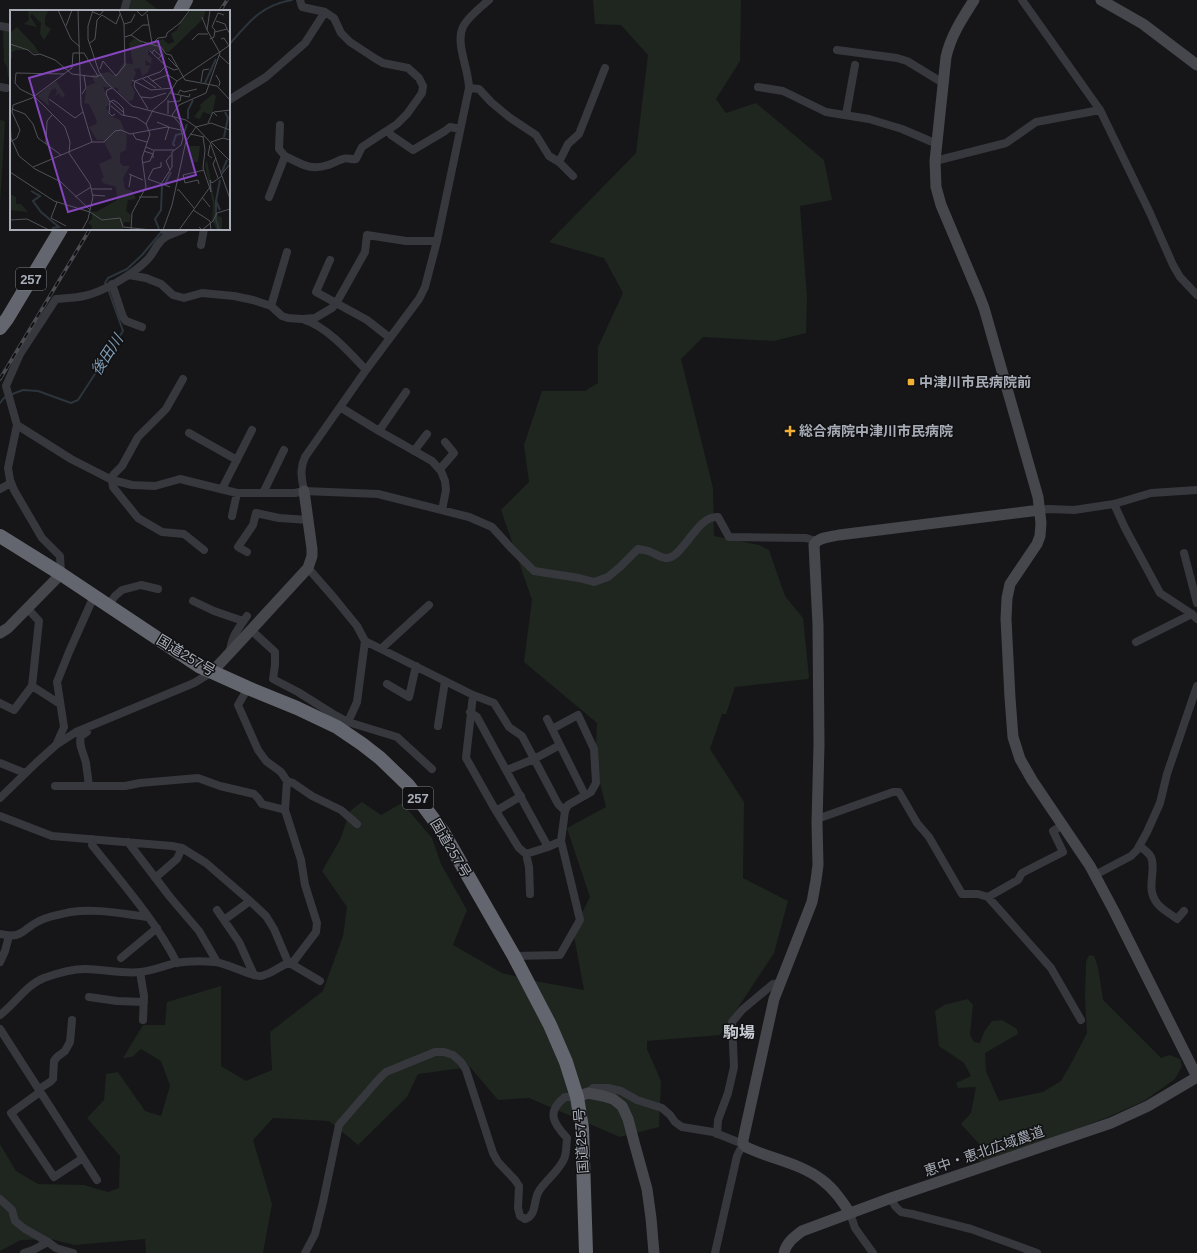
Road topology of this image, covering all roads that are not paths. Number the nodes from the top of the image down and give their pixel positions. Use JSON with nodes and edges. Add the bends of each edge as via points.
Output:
{"nodes":[{"id":1,"x":127,"y":0,"type":"edge"},
{"id":2,"x":186,"y":0,"type":"edge"},
{"id":3,"x":489,"y":0,"type":"edge"},
{"id":4,"x":974,"y":0,"type":"edge"},
{"id":5,"x":1022,"y":0,"type":"edge"},
{"id":6,"x":1101,"y":0,"type":"edge"},
{"id":7,"x":300,"y":1,"type":"edge"},
{"id":8,"x":124,"y":10,"type":"edge"},
{"id":9,"x":181,"y":10,"type":"edge"},
{"id":10,"x":325,"y":12,"type":"junction"},
{"id":11,"x":0,"y":26,"type":"edge"},
{"id":12,"x":10,"y":28,"type":"edge"},
{"id":13,"x":837,"y":50,"type":"dead end"},
{"id":14,"x":855,"y":65,"type":"dead end"},
{"id":15,"x":1197,"y":65,"type":"edge"},
{"id":16,"x":605,"y":68,"type":"dead end"},
{"id":17,"x":943,"y":83,"type":"junction"},
{"id":18,"x":758,"y":87,"type":"dead end"},
{"id":19,"x":469,"y":88,"type":"junction"},
{"id":20,"x":230,"y":99,"type":"edge"},
{"id":21,"x":1100,"y":110,"type":"junction"},
{"id":22,"x":846,"y":115,"type":"junction"},
{"id":23,"x":280,"y":125,"type":"dead end"},
{"id":24,"x":460,"y":129,"type":"junction"},
{"id":25,"x":389,"y":130,"type":"junction"},
{"id":26,"x":937,"y":144,"type":"junction"},
{"id":27,"x":286,"y":156,"type":"junction"},
{"id":28,"x":559,"y":162,"type":"junction"},
{"id":29,"x":935,"y":162,"type":"junction"},
{"id":30,"x":573,"y":176,"type":"dead end"},
{"id":31,"x":269,"y":197,"type":"dead end"},
{"id":32,"x":60,"y":230,"type":"edge"},
{"id":33,"x":180,"y":230,"type":"edge"},
{"id":34,"x":204,"y":230,"type":"edge"},
{"id":35,"x":166,"y":233,"type":"edge"},
{"id":36,"x":437,"y":241,"type":"junction"},
{"id":37,"x":201,"y":245,"type":"dead end"},
{"id":38,"x":287,"y":252,"type":"dead end"},
{"id":39,"x":330,"y":260,"type":"dead end"},
{"id":40,"x":129,"y":275,"type":"junction"},
{"id":41,"x":111,"y":284,"type":"junction"},
{"id":42,"x":1197,"y":295,"type":"edge"},
{"id":43,"x":336,"y":303,"type":"junction"},
{"id":44,"x":272,"y":306,"type":"junction"},
{"id":45,"x":302,"y":319,"type":"junction"},
{"id":46,"x":142,"y":327,"type":"dead end"},
{"id":47,"x":0,"y":328,"type":"edge"},
{"id":48,"x":390,"y":338,"type":"junction"},
{"id":49,"x":366,"y":370,"type":"junction"},
{"id":50,"x":183,"y":379,"type":"dead end"},
{"id":51,"x":406,"y":392,"type":"dead end"},
{"id":52,"x":340,"y":407,"type":"junction"},
{"id":53,"x":17,"y":425,"type":"junction"},
{"id":54,"x":252,"y":430,"type":"dead end"},
{"id":55,"x":379,"y":431,"type":"junction"},
{"id":56,"x":189,"y":433,"type":"dead end"},
{"id":57,"x":427,"y":434,"type":"dead end"},
{"id":58,"x":445,"y":442,"type":"dead end"},
{"id":59,"x":284,"y":450,"type":"dead end"},
{"id":60,"x":414,"y":451,"type":"junction"},
{"id":61,"x":237,"y":460,"type":"junction"},
{"id":62,"x":440,"y":469,"type":"junction"},
{"id":63,"x":112,"y":480,"type":"junction"},
{"id":64,"x":11,"y":483,"type":"junction"},
{"id":65,"x":0,"y":489,"type":"edge"},
{"id":66,"x":222,"y":489,"type":"junction"},
{"id":67,"x":1197,"y":490,"type":"edge"},
{"id":68,"x":304,"y":491,"type":"junction"},
{"id":69,"x":237,"y":493,"type":"junction"},
{"id":70,"x":262,"y":493,"type":"junction"},
{"id":71,"x":1114,"y":504,"type":"junction"},
{"id":72,"x":442,"y":510,"type":"junction"},
{"id":73,"x":1040,"y":510,"type":"junction"},
{"id":74,"x":232,"y":516,"type":"dead end"},
{"id":75,"x":309,"y":520,"type":"junction"},
{"id":76,"x":0,"y":536,"type":"edge"},
{"id":77,"x":816,"y":541,"type":"junction"},
{"id":78,"x":204,"y":550,"type":"dead end"},
{"id":79,"x":247,"y":552,"type":"dead end"},
{"id":80,"x":1184,"y":553,"type":"dead end"},
{"id":81,"x":308,"y":568,"type":"junction"},
{"id":82,"x":61,"y":574,"type":"junction"},
{"id":83,"x":1195,"y":582,"type":"edge"},
{"id":84,"x":158,"y":590,"type":"dead end"},
{"id":85,"x":94,"y":596,"type":"junction"},
{"id":86,"x":193,"y":602,"type":"dead end"},
{"id":87,"x":1197,"y":603,"type":"edge"},
{"id":88,"x":429,"y":605,"type":"dead end"},
{"id":89,"x":108,"y":606,"type":"junction"},
{"id":90,"x":27,"y":608,"type":"junction"},
{"id":91,"x":1195,"y":616,"type":"edge"},
{"id":92,"x":251,"y":630,"type":"junction"},
{"id":93,"x":0,"y":633,"type":"edge"},
{"id":94,"x":365,"y":640,"type":"junction"},
{"id":95,"x":1136,"y":642,"type":"dead end"},
{"id":96,"x":382,"y":648,"type":"junction"},
{"id":97,"x":230,"y":653,"type":"junction"},
{"id":98,"x":416,"y":666,"type":"junction"},
{"id":99,"x":212,"y":672,"type":"junction"},
{"id":100,"x":445,"y":681,"type":"junction"},
{"id":101,"x":387,"y":684,"type":"dead end"},
{"id":102,"x":32,"y":686,"type":"junction"},
{"id":103,"x":1197,"y":686,"type":"edge"},
{"id":104,"x":248,"y":688,"type":"junction"},
{"id":105,"x":473,"y":695,"type":"junction"},
{"id":106,"x":0,"y":703,"type":"edge"},
{"id":107,"x":60,"y":704,"type":"junction"},
{"id":108,"x":470,"y":712,"type":"junction"},
{"id":109,"x":547,"y":719,"type":"dead end"},
{"id":110,"x":348,"y":722,"type":"junction"},
{"id":111,"x":438,"y":726,"type":"dead end"},
{"id":112,"x":86,"y":728,"type":"junction"},
{"id":113,"x":552,"y":729,"type":"junction"},
{"id":114,"x":56,"y":745,"type":"junction"},
{"id":115,"x":560,"y":745,"type":"junction"},
{"id":116,"x":534,"y":759,"type":"junction"},
{"id":117,"x":0,"y":763,"type":"edge"},
{"id":118,"x":432,"y":769,"type":"dead end"},
{"id":119,"x":507,"y":770,"type":"junction"},
{"id":120,"x":25,"y":773,"type":"junction"},
{"id":121,"x":287,"y":781,"type":"junction"},
{"id":122,"x":55,"y":786,"type":"dead end"},
{"id":123,"x":88,"y":786,"type":"junction"},
{"id":124,"x":585,"y":794,"type":"junction"},
{"id":125,"x":521,"y":796,"type":"junction"},
{"id":126,"x":0,"y":798,"type":"edge"},
{"id":127,"x":285,"y":810,"type":"junction"},
{"id":128,"x":496,"y":811,"type":"junction"},
{"id":129,"x":565,"y":811,"type":"junction"},
{"id":130,"x":0,"y":816,"type":"edge"},
{"id":131,"x":817,"y":820,"type":"junction"},
{"id":132,"x":357,"y":824,"type":"dead end"},
{"id":133,"x":1063,"y":825,"type":"junction"},
{"id":134,"x":92,"y":839,"type":"junction"},
{"id":135,"x":560,"y":841,"type":"junction"},
{"id":136,"x":128,"y":842,"type":"junction"},
{"id":137,"x":1139,"y":846,"type":"junction"},
{"id":138,"x":548,"y":847,"type":"junction"},
{"id":139,"x":182,"y":848,"type":"junction"},
{"id":140,"x":526,"y":854,"type":"junction"},
{"id":141,"x":1095,"y":875,"type":"junction"},
{"id":142,"x":155,"y":878,"type":"junction"},
{"id":143,"x":530,"y":894,"type":"dead end"},
{"id":144,"x":988,"y":897,"type":"junction"},
{"id":145,"x":250,"y":901,"type":"junction"},
{"id":146,"x":216,"y":910,"type":"dead end"},
{"id":147,"x":1184,"y":911,"type":"dead end"},
{"id":148,"x":148,"y":917,"type":"junction"},
{"id":149,"x":224,"y":920,"type":"junction"},
{"id":150,"x":156,"y":928,"type":"junction"},
{"id":151,"x":0,"y":934,"type":"edge"},
{"id":152,"x":9,"y":936,"type":"junction"},
{"id":153,"x":514,"y":956,"type":"junction"},
{"id":154,"x":121,"y":958,"type":"dead end"},
{"id":155,"x":0,"y":962,"type":"edge"},
{"id":156,"x":217,"y":962,"type":"junction"},
{"id":157,"x":288,"y":962,"type":"junction"},
{"id":158,"x":177,"y":963,"type":"junction"},
{"id":159,"x":140,"y":972,"type":"junction"},
{"id":160,"x":254,"y":975,"type":"junction"},
{"id":161,"x":320,"y":981,"type":"dead end"},
{"id":162,"x":780,"y":984,"type":"junction"},
{"id":163,"x":89,"y":997,"type":"dead end"},
{"id":164,"x":144,"y":1002,"type":"junction"},
{"id":165,"x":0,"y":1015,"type":"edge"},
{"id":166,"x":72,"y":1020,"type":"dead end"},
{"id":167,"x":144,"y":1020,"type":"dead end"},
{"id":168,"x":1081,"y":1020,"type":"dead end"},
{"id":169,"x":0,"y":1029,"type":"edge"},
{"id":170,"x":1197,"y":1077,"type":"edge"},
{"id":171,"x":39,"y":1091,"type":"junction"},
{"id":172,"x":583,"y":1095,"type":"junction"},
{"id":173,"x":717,"y":1134,"type":"junction"},
{"id":174,"x":743,"y":1144,"type":"junction"},
{"id":175,"x":82,"y":1158,"type":"junction"},
{"id":176,"x":97,"y":1180,"type":"dead end"},
{"id":177,"x":891,"y":1198,"type":"junction"},
{"id":178,"x":0,"y":1199,"type":"edge"},
{"id":179,"x":850,"y":1213,"type":"junction"},
{"id":180,"x":48,"y":1242,"type":"junction"},
{"id":181,"x":55,"y":1251,"type":"edge"},
{"id":182,"x":24,"y":1253,"type":"edge"},
{"id":183,"x":73,"y":1253,"type":"edge"},
{"id":184,"x":304,"y":1253,"type":"edge"},
{"id":185,"x":586,"y":1253,"type":"edge"},
{"id":186,"x":654,"y":1253,"type":"edge"},
{"id":187,"x":715,"y":1253,"type":"edge"},
{"id":188,"x":784,"y":1253,"type":"edge"},
{"id":189,"x":873,"y":1253,"type":"edge"},
{"id":190,"x":1037,"y":1253,"type":"edge"}],
"edges":[{"from":1,"to":8,"type":"street"},
{"from":2,"to":9,"type":"highway"},
{"from":3,"to":19,"type":"street","via":[[464,26],[462,32]]},
{"from":4,"to":17,"type":"street","via":[[949,44]]},
{"from":5,"to":21,"type":"street"},
{"from":6,"to":15,"type":"street","via":[[1143,24]]},
{"from":7,"to":10,"type":"street","via":[[302,7]]},
{"from":10,"to":20,"type":"street","via":[[305,43],[266,77]]},
{"from":10,"to":25,"type":"street","via":[[334,18],[345,37],[359,48],[383,63],[408,68],[419,78],[423,86],[422,93],[407,114]]},
{"from":11,"to":12,"type":"street"},
{"from":13,"to":17,"type":"street","via":[[907,61]]},
{"from":14,"to":22,"type":"street"},
{"from":16,"to":28,"type":"street","via":[[579,134],[568,144]]},
{"from":17,"to":26,"type":"street"},
{"from":18,"to":22,"type":"street","via":[[783,91],[826,112]]},
{"from":19,"to":24,"type":"street"},
{"from":19,"to":28,"type":"street","via":[[479,89],[508,117],[536,135],[548,156]]},
{"from":21,"to":29,"type":"street","via":[[1036,122],[1006,143]]},
{"from":21,"to":42,"type":"street","via":[[1173,265],[1180,277]]},
{"from":22,"to":26,"type":"street","via":[[902,129]]},
{"from":23,"to":27,"type":"street","via":[[279,149]]},
{"from":24,"to":25,"type":"street","via":[[450,127],[413,150],[391,135]]},
{"from":24,"to":36,"type":"street"},
{"from":25,"to":27,"type":"street","via":[[362,147],[356,159],[343,159],[313,168]]},
{"from":26,"to":29,"type":"street"},
{"from":27,"to":31,"type":"street"},
{"from":28,"to":30,"type":"street"},
{"from":29,"to":73,"type":"street","via":[[936,188],[940,205],[980,295]]},
{"from":32,"to":47,"type":"highway","number":"257"},
{"from":33,"to":35,"type":"street"},
{"from":34,"to":37,"type":"street"},
{"from":35,"to":40,"type":"street","via":[[148,259]]},
{"from":36,"to":43,"type":"street","via":[[406,241],[367,235],[365,252]]},
{"from":36,"to":48,"type":"street","via":[[425,287]]},
{"from":38,"to":44,"type":"street"},
{"from":39,"to":43,"type":"street","via":[[316,292]]},
{"from":40,"to":41,"type":"street"},
{"from":40,"to":44,"type":"street","via":[[161,284],[173,295],[184,298],[202,293],[215,294]]},
{"from":41,"to":46,"type":"street","via":[[123,317],[126,321]]},
{"from":41,"to":53,"type":"street","via":[[103,290],[85,296],[56,299],[20,354],[6,386]]},
{"from":43,"to":45,"type":"street","via":[[315,318]]},
{"from":43,"to":48,"type":"street","via":[[367,320]]},
{"from":44,"to":45,"type":"street","via":[[282,316]]},
{"from":45,"to":49,"type":"street","via":[[322,329]]},
{"from":48,"to":49,"type":"street"},
{"from":49,"to":52,"type":"street"},
{"from":50,"to":63,"type":"street","via":[[166,409],[138,437]]},
{"from":51,"to":55,"type":"street"},
{"from":52,"to":55,"type":"street"},
{"from":52,"to":68,"type":"street","via":[[305,457],[301,470]]},
{"from":53,"to":63,"type":"street","via":[[71,459]]},
{"from":53,"to":64,"type":"street","via":[[8,468]]},
{"from":54,"to":61,"type":"street"},
{"from":55,"to":60,"type":"street"},
{"from":56,"to":61,"type":"street"},
{"from":57,"to":60,"type":"street"},
{"from":58,"to":62,"type":"street","via":[[454,453]]},
{"from":59,"to":70,"type":"street"},
{"from":60,"to":62,"type":"street","via":[[432,461]]},
{"from":61,"to":66,"type":"street"},
{"from":62,"to":72,"type":"street","via":[[446,481]]},
{"from":63,"to":66,"type":"street","via":[[132,485],[156,486],[180,479]]},
{"from":63,"to":78,"type":"street","via":[[113,487],[138,518],[162,532],[184,534]]},
{"from":64,"to":65,"type":"street"},
{"from":64,"to":82,"type":"street","via":[[42,538],[60,556]]},
{"from":66,"to":69,"type":"street"},
{"from":67,"to":71,"type":"street","via":[[1151,494]]},
{"from":68,"to":70,"type":"street","via":[[295,494]]},
{"from":68,"to":72,"type":"street","via":[[378,494]]},
{"from":68,"to":75,"type":"street"},
{"from":69,"to":70,"type":"street"},
{"from":69,"to":74,"type":"street"},
{"from":71,"to":73,"type":"street","via":[[1074,510]]},
{"from":71,"to":91,"type":"street","via":[[1160,593]]},
{"from":72,"to":77,"type":"street","via":[[469,517],[492,527],[534,571],[594,582],[608,577],[638,549],[666,558],[673,556],[704,522],[713,517],[718,517],[729,537],[806,538]]},
{"from":73,"to":77,"type":"street","via":[[839,535]]},
{"from":73,"to":133,"type":"street","via":[[1040,536],[1010,584],[1007,598],[1012,727],[1020,759]]},
{"from":75,"to":79,"type":"street","via":[[256,513],[253,526],[238,547]]},
{"from":75,"to":81,"type":"street","via":[[312,556]]},
{"from":76,"to":82,"type":"highway","name":"国道257号","number":"257"},
{"from":77,"to":131,"type":"street","via":[[814,549],[819,745]]},
{"from":80,"to":83,"type":"street"},
{"from":81,"to":92,"type":"street"},
{"from":81,"to":94,"type":"street","via":[[336,599]]},
{"from":82,"to":85,"type":"highway","name":"国道257号","number":"257"},
{"from":82,"to":90,"type":"street"},
{"from":83,"to":87,"type":"street"},
{"from":84,"to":89,"type":"street","via":[[141,585],[122,590]]},
{"from":85,"to":89,"type":"highway","name":"国道257号","number":"257"},
{"from":85,"to":107,"type":"street","via":[[57,682]]},
{"from":86,"to":97,"type":"street","via":[[214,612],[245,619],[234,634]]},
{"from":88,"to":96,"type":"street"},
{"from":89,"to":99,"type":"highway","name":"国道257号","number":"257"},
{"from":90,"to":93,"type":"street"},
{"from":90,"to":102,"type":"street","via":[[39,621]]},
{"from":91,"to":95,"type":"street"},
{"from":92,"to":97,"type":"street"},
{"from":92,"to":110,"type":"street","via":[[276,652],[273,679]]},
{"from":94,"to":96,"type":"street"},
{"from":94,"to":110,"type":"street","via":[[357,702]]},
{"from":96,"to":98,"type":"street"},
{"from":97,"to":99,"type":"street"},
{"from":98,"to":100,"type":"street"},
{"from":98,"to":101,"type":"street","via":[[409,697]]},
{"from":99,"to":104,"type":"highway","name":"国道257号","number":"257"},
{"from":99,"to":112,"type":"street","via":[[194,683]]},
{"from":100,"to":105,"type":"street"},
{"from":100,"to":111,"type":"street"},
{"from":102,"to":106,"type":"street","via":[[14,710]]},
{"from":102,"to":107,"type":"street"},
{"from":103,"to":137,"type":"street","via":[[1167,774],[1160,803]]},
{"from":104,"to":121,"type":"street","via":[[238,705],[250,734],[266,761],[281,772]]},
{"from":104,"to":153,"type":"highway","name":"国道257号","number":"257","via":[[337,727],[380,758],[408,785],[443,832]]},
{"from":105,"to":108,"type":"street"},
{"from":105,"to":116,"type":"street","via":[[494,703],[509,727],[522,736]]},
{"from":107,"to":114,"type":"street","via":[[64,727]]},
{"from":108,"to":119,"type":"street","via":[[477,717]]},
{"from":108,"to":128,"type":"street","via":[[466,758]]},
{"from":109,"to":113,"type":"street"},
{"from":110,"to":118,"type":"street","via":[[397,737]]},
{"from":112,"to":114,"type":"street"},
{"from":112,"to":123,"type":"street","via":[[87,732],[80,740]]},
{"from":113,"to":115,"type":"street"},
{"from":113,"to":124,"type":"street","via":[[578,714],[594,749],[596,783],[591,792]]},
{"from":114,"to":120,"type":"street"},
{"from":115,"to":116,"type":"street"},
{"from":115,"to":124,"type":"street"},
{"from":116,"to":119,"type":"street"},
{"from":116,"to":129,"type":"street","via":[[558,804]]},
{"from":117,"to":120,"type":"street"},
{"from":119,"to":125,"type":"street"},
{"from":120,"to":126,"type":"street"},
{"from":121,"to":127,"type":"street"},
{"from":121,"to":132,"type":"street","via":[[340,810]]},
{"from":122,"to":123,"type":"street"},
{"from":123,"to":127,"type":"street","via":[[124,786],[198,778],[254,794],[262,804]]},
{"from":124,"to":129,"type":"street","via":[[568,805]]},
{"from":125,"to":128,"type":"street"},
{"from":125,"to":138,"type":"street"},
{"from":127,"to":157,"type":"street","via":[[317,923],[316,932],[294,961]]},
{"from":128,"to":140,"type":"street","via":[[519,848]]},
{"from":129,"to":135,"type":"street"},
{"from":130,"to":134,"type":"street","via":[[52,836]]},
{"from":131,"to":144,"type":"street","via":[[899,792],[962,894]]},
{"from":131,"to":162,"type":"street","via":[[818,865],[815,891]]},
{"from":133,"to":141,"type":"street"},
{"from":133,"to":144,"type":"street","via":[[1054,831],[1063,852],[1022,874],[1018,880]]},
{"from":134,"to":136,"type":"street"},
{"from":134,"to":148,"type":"street","via":[[92,845]]},
{"from":135,"to":138,"type":"street"},
{"from":135,"to":153,"type":"street","via":[[580,920],[560,955]]},
{"from":136,"to":139,"type":"street"},
{"from":136,"to":142,"type":"street"},
{"from":137,"to":141,"type":"street","via":[[1131,856]]},
{"from":137,"to":147,"type":"street","via":[[1146,851],[1152,862],[1151,884],[1157,903],[1177,919]]},
{"from":138,"to":140,"type":"street"},
{"from":139,"to":142,"type":"street","via":[[177,859]]},
{"from":139,"to":145,"type":"street","via":[[206,863]]},
{"from":140,"to":143,"type":"street"},
{"from":141,"to":170,"type":"street"},
{"from":142,"to":156,"type":"street","via":[[199,931]]},
{"from":144,"to":168,"type":"street","via":[[1051,968]]},
{"from":145,"to":149,"type":"street"},
{"from":145,"to":157,"type":"street","via":[[266,916]]},
{"from":146,"to":149,"type":"street"},
{"from":148,"to":150,"type":"street"},
{"from":148,"to":152,"type":"street","via":[[90,910],[72,912],[48,917],[18,935]]},
{"from":149,"to":160,"type":"street","via":[[240,942]]},
{"from":150,"to":154,"type":"street"},
{"from":150,"to":158,"type":"street"},
{"from":151,"to":152,"type":"street"},
{"from":152,"to":155,"type":"street"},
{"from":153,"to":172,"type":"highway","name":"国道257号","number":"257"},
{"from":156,"to":158,"type":"street"},
{"from":156,"to":160,"type":"street"},
{"from":157,"to":160,"type":"street","via":[[283,967],[261,976]]},
{"from":157,"to":161,"type":"street"},
{"from":158,"to":159,"type":"street"},
{"from":159,"to":164,"type":"street"},
{"from":159,"to":165,"type":"street","via":[[84,969],[42,978]]},
{"from":162,"to":173,"type":"street","via":[[774,984],[742,1010],[732,1022],[734,1067],[718,1120]]},
{"from":162,"to":174,"type":"street","via":[[774,999]]},
{"from":163,"to":164,"type":"street"},
{"from":164,"to":167,"type":"street"},
{"from":166,"to":171,"type":"street","via":[[70,1042],[66,1051],[54,1061],[53,1079]]},
{"from":169,"to":171,"type":"street"},
{"from":170,"to":177,"type":"street","name":"恵中・恵北広域農道","via":[[1148,1106],[1111,1123]]},
{"from":171,"to":175,"type":"street"},
{"from":171,"to":175,"type":"street","via":[[11,1113],[54,1178]]},
{"from":172,"to":173,"type":"street","via":[[593,1088],[621,1091],[637,1100],[662,1108],[682,1127]]},
{"from":172,"to":184,"type":"street","via":[[565,1097],[556,1106],[553,1114],[555,1121],[567,1138],[564,1159],[538,1191],[532,1214],[530,1218],[525,1219],[520,1216],[518,1208],[519,1186],[493,1153],[466,1070],[461,1062],[453,1055],[434,1052],[386,1072],[339,1125],[315,1234]]},
{"from":172,"to":185,"type":"highway","name":"国道257号","number":"257"},
{"from":172,"to":186,"type":"street","via":[[613,1099],[622,1106],[628,1119],[646,1189]]},
{"from":173,"to":174,"type":"street"},
{"from":174,"to":179,"type":"street","via":[[813,1174],[831,1188]]},
{"from":174,"to":187,"type":"street","via":[[737,1156]]},
{"from":175,"to":176,"type":"street"},
{"from":177,"to":179,"type":"street","name":"恵中・恵北広域農道"},
{"from":177,"to":190,"type":"street","via":[[901,1212],[971,1229]]},
{"from":178,"to":180,"type":"street","via":[[12,1210],[15,1221]]},
{"from":179,"to":188,"type":"street","name":"恵中・恵北広域農道","via":[[802,1231],[791,1239]]},
{"from":179,"to":189,"type":"street","via":[[855,1228]]},
{"from":180,"to":181,"type":"street"},
{"from":180,"to":182,"type":"street"},
{"from":181,"to":183,"type":"street"}]}
